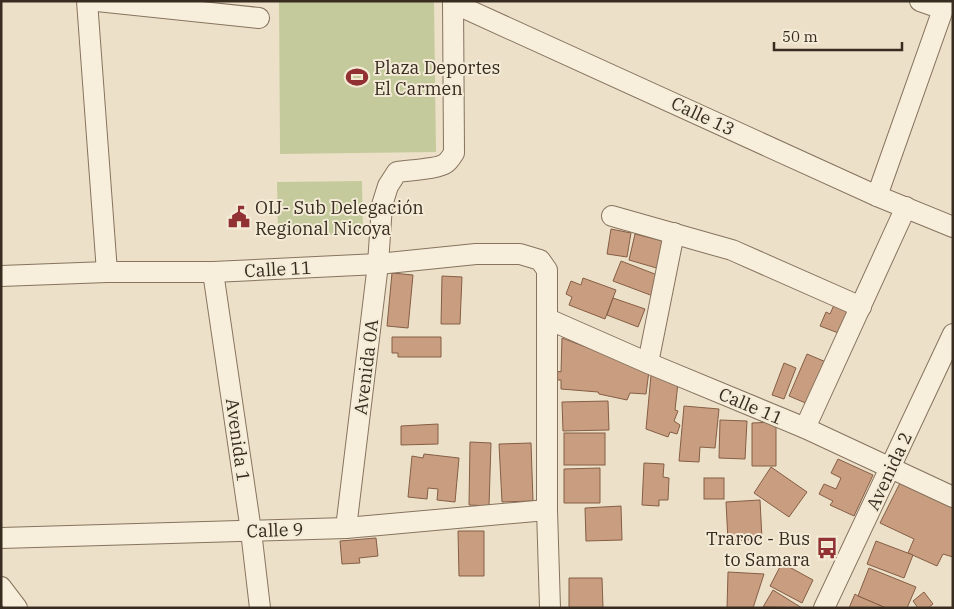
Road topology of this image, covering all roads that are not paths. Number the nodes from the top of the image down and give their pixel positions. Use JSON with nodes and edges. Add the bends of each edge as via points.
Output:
{"nodes":[{"id":1,"x":87,"y":1,"type":"edge"},
{"id":2,"x":97,"y":1,"type":"edge"},
{"id":3,"x":920,"y":1,"type":"edge"},
{"id":4,"x":453,"y":2,"type":"edge"},
{"id":5,"x":944,"y":5,"type":"edge"},
{"id":6,"x":260,"y":18,"type":"dead end"},
{"id":7,"x":877,"y":196,"type":"junction"},
{"id":8,"x":906,"y":207,"type":"junction"},
{"id":9,"x":612,"y":216,"type":"dead end"},
{"id":10,"x":953,"y":227,"type":"edge"},
{"id":11,"x":674,"y":232,"type":"junction"},
{"id":12,"x":378,"y":264,"type":"junction"},
{"id":13,"x":107,"y":272,"type":"junction"},
{"id":14,"x":213,"y":272,"type":"junction"},
{"id":15,"x":1,"y":276,"type":"edge"},
{"id":16,"x":861,"y":307,"type":"junction"},
{"id":17,"x":548,"y":319,"type":"junction"},
{"id":18,"x":953,"y":334,"type":"edge"},
{"id":19,"x":648,"y":363,"type":"junction"},
{"id":20,"x":805,"y":428,"type":"junction"},
{"id":21,"x":891,"y":467,"type":"junction"},
{"id":22,"x":953,"y":497,"type":"edge"},
{"id":23,"x":547,"y":510,"type":"junction"},
{"id":24,"x":346,"y":528,"type":"junction"},
{"id":25,"x":251,"y":531,"type":"junction"},
{"id":26,"x":1,"y":538,"type":"edge"},
{"id":27,"x":1,"y":587,"type":"edge"},
{"id":28,"x":17,"y":608,"type":"edge"},
{"id":29,"x":260,"y":608,"type":"edge"},
{"id":30,"x":550,"y":608,"type":"edge"},
{"id":31,"x":824,"y":608,"type":"edge"}],
"edges":[{"from":1,"to":13,"type":"street"},
{"from":2,"to":6,"type":"street"},
{"from":3,"to":5,"type":"street"},
{"from":4,"to":7,"type":"street","name":"Calle 13"},
{"from":4,"to":12,"type":"street","name":"Avenida 0A","via":[[454,153],[446,163],[437,167],[397,172],[382,205]]},
{"from":5,"to":7,"type":"street"},
{"from":7,"to":8,"type":"street","name":"Calle 13"},
{"from":8,"to":10,"type":"street","name":"Calle 13"},
{"from":8,"to":16,"type":"street"},
{"from":9,"to":11,"type":"street"},
{"from":11,"to":16,"type":"street","via":[[732,250]]},
{"from":11,"to":19,"type":"street"},
{"from":12,"to":14,"type":"street","name":"Calle 11"},
{"from":12,"to":17,"type":"street","name":"Calle 11","via":[[476,254],[520,254],[540,260],[547,270]]},
{"from":12,"to":24,"type":"street","name":"Avenida 0A"},
{"from":13,"to":14,"type":"street","name":"Calle 11"},
{"from":13,"to":15,"type":"street","name":"Calle 11"},
{"from":14,"to":25,"type":"street","name":"Avenida 1"},
{"from":16,"to":20,"type":"street"},
{"from":17,"to":19,"type":"street","name":"Calle 11"},
{"from":17,"to":23,"type":"street"},
{"from":18,"to":21,"type":"street","name":"Avenida 2"},
{"from":19,"to":20,"type":"street","name":"Calle 11"},
{"from":20,"to":21,"type":"street","name":"Calle 11"},
{"from":21,"to":22,"type":"street","name":"Calle 11"},
{"from":21,"to":31,"type":"street","name":"Avenida 2"},
{"from":23,"to":24,"type":"street","name":"Calle 9"},
{"from":23,"to":30,"type":"street"},
{"from":24,"to":25,"type":"street","name":"Calle 9"},
{"from":25,"to":26,"type":"street","name":"Calle 9"},
{"from":25,"to":29,"type":"street","name":"Avenida 1"},
{"from":27,"to":28,"type":"street"}]}
